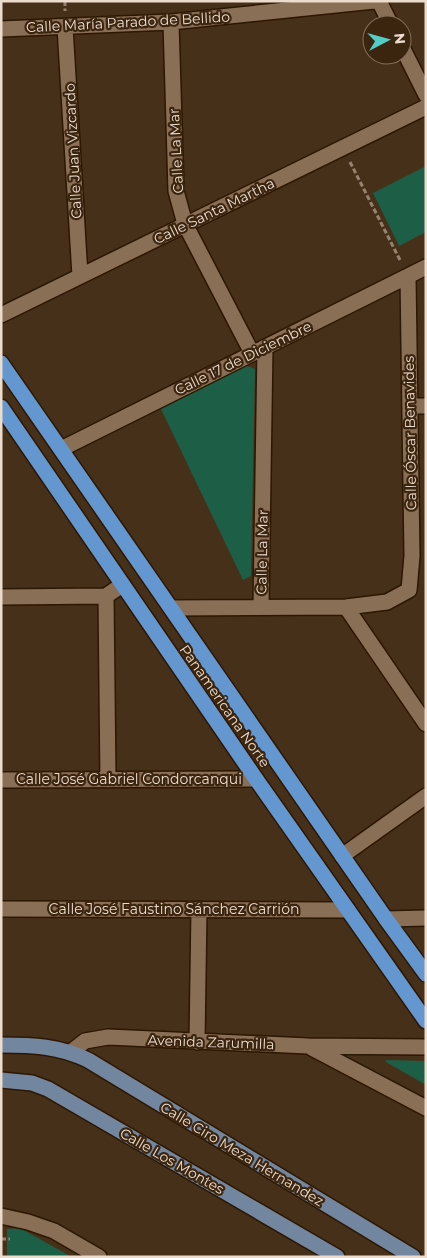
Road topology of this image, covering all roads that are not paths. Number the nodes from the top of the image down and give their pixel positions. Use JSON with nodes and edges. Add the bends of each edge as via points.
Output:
{"nodes":[{"id":1,"x":374,"y":1,"type":"edge"},
{"id":2,"x":379,"y":1,"type":"edge"},
{"id":3,"x":386,"y":15,"type":"edge"},
{"id":4,"x":171,"y":22,"type":"junction"},
{"id":5,"x":65,"y":26,"type":"junction"},
{"id":6,"x":1,"y":29,"type":"edge"},
{"id":7,"x":411,"y":65,"type":"edge"},
{"id":8,"x":426,"y":95,"type":"edge"},
{"id":9,"x":426,"y":107,"type":"edge"},
{"id":10,"x":185,"y":224,"type":"junction"},
{"id":11,"x":426,"y":267,"type":"edge"},
{"id":12,"x":80,"y":276,"type":"junction"},
{"id":13,"x":408,"y":276,"type":"junction"},
{"id":14,"x":1,"y":315,"type":"edge"},
{"id":15,"x":258,"y":350,"type":"junction"},
{"id":16,"x":1,"y":363,"type":"edge"},
{"id":17,"x":410,"y":406,"type":"junction"},
{"id":18,"x":426,"y":406,"type":"edge"},
{"id":19,"x":1,"y":407,"type":"edge"},
{"id":20,"x":61,"y":449,"type":"junction"},
{"id":21,"x":419,"y":556,"type":"edge"},
{"id":22,"x":122,"y":585,"type":"junction"},
{"id":23,"x":106,"y":596,"type":"junction"},
{"id":24,"x":1,"y":597,"type":"edge"},
{"id":25,"x":261,"y":607,"type":"junction"},
{"id":26,"x":346,"y":607,"type":"junction"},
{"id":27,"x":170,"y":608,"type":"junction"},
{"id":28,"x":426,"y":724,"type":"edge"},
{"id":29,"x":256,"y":779,"type":"junction"},
{"id":30,"x":1,"y":780,"type":"edge"},
{"id":31,"x":108,"y":780,"type":"junction"},
{"id":32,"x":426,"y":796,"type":"edge"},
{"id":33,"x":342,"y":856,"type":"junction"},
{"id":34,"x":1,"y":909,"type":"edge"},
{"id":35,"x":199,"y":909,"type":"junction"},
{"id":36,"x":348,"y":910,"type":"junction"},
{"id":37,"x":426,"y":918,"type":"edge"},
{"id":38,"x":386,"y":919,"type":"junction"},
{"id":39,"x":426,"y":974,"type":"edge"},
{"id":40,"x":426,"y":1021,"type":"edge"},
{"id":41,"x":198,"y":1042,"type":"junction"},
{"id":42,"x":1,"y":1045,"type":"edge"},
{"id":43,"x":308,"y":1046,"type":"junction"},
{"id":44,"x":426,"y":1047,"type":"edge"},
{"id":45,"x":71,"y":1052,"type":"junction"},
{"id":46,"x":1,"y":1080,"type":"edge"},
{"id":47,"x":426,"y":1108,"type":"edge"},
{"id":48,"x":1,"y":1216,"type":"edge"},
{"id":49,"x":99,"y":1257,"type":"edge"},
{"id":50,"x":337,"y":1257,"type":"edge"},
{"id":51,"x":413,"y":1257,"type":"edge"}],
"edges":[{"from":1,"to":4,"type":"street","name":"Calle María Parado de Bellido"},
{"from":2,"to":3,"type":"street"},
{"from":4,"to":5,"type":"street","name":"Calle María Parado de Bellido"},
{"from":4,"to":10,"type":"street","name":"Calle La Mar","via":[[176,191]]},
{"from":5,"to":6,"type":"street","name":"Calle María Parado de Bellido"},
{"from":5,"to":12,"type":"street","name":"Calle Juan Vizcardo"},
{"from":7,"to":8,"type":"street"},
{"from":9,"to":10,"type":"street","name":"Calle Santa Martha"},
{"from":10,"to":12,"type":"street","name":"Calle Santa Martha"},
{"from":10,"to":15,"type":"street","name":"Calle La Mar"},
{"from":11,"to":13,"type":"street","name":"Calle 17 de Diciembre"},
{"from":12,"to":14,"type":"street","name":"Calle Santa Martha"},
{"from":13,"to":15,"type":"street","name":"Calle 17 de Diciembre"},
{"from":13,"to":17,"type":"street","name":"Calle Óscar Benavides"},
{"from":15,"to":20,"type":"street","name":"Calle 17 de Diciembre"},
{"from":15,"to":25,"type":"street","name":"Calle La Mar"},
{"from":16,"to":20,"type":"highway","name":"Panamericana Norte"},
{"from":17,"to":18,"type":"street"},
{"from":17,"to":21,"type":"street","name":"Calle Óscar Benavides"},
{"from":19,"to":22,"type":"highway","name":"Panamericana Norte"},
{"from":20,"to":27,"type":"highway","name":"Panamericana Norte"},
{"from":21,"to":26,"type":"street","name":"Calle Óscar Benavides","via":[[410,590],[387,602]]},
{"from":22,"to":23,"type":"street"},
{"from":22,"to":29,"type":"highway","name":"Panamericana Norte"},
{"from":23,"to":24,"type":"street"},
{"from":23,"to":31,"type":"street"},
{"from":25,"to":26,"type":"street"},
{"from":25,"to":27,"type":"street"},
{"from":26,"to":28,"type":"street"},
{"from":27,"to":33,"type":"highway","name":"Panamericana Norte"},
{"from":29,"to":31,"type":"street","name":"Calle José Gabriel Condorcanqui"},
{"from":29,"to":36,"type":"highway","name":"Panamericana Norte"},
{"from":30,"to":31,"type":"street","name":"Calle José Gabriel Condorcanqui"},
{"from":32,"to":33,"type":"street"},
{"from":33,"to":38,"type":"highway","name":"Panamericana Norte"},
{"from":34,"to":35,"type":"street","name":"Calle José Faustino Sánchez Carrión"},
{"from":35,"to":36,"type":"street","name":"Calle José Faustino Sánchez Carrión"},
{"from":35,"to":41,"type":"street"},
{"from":36,"to":40,"type":"highway","name":"Panamericana Norte"},
{"from":37,"to":38,"type":"street"},
{"from":38,"to":39,"type":"highway","name":"Panamericana Norte"},
{"from":41,"to":43,"type":"street","name":"Avenida Zarumilla"},
{"from":41,"to":45,"type":"street","name":"Avenida Zarumilla","via":[[108,1037],[85,1042]]},
{"from":42,"to":45,"type":"main road","via":[[38,1045]]},
{"from":43,"to":44,"type":"street","name":"Avenida Zarumilla"},
{"from":43,"to":47,"type":"street"},
{"from":45,"to":51,"type":"main road","name":"Calle Ciro Meza Hernandez"},
{"from":46,"to":50,"type":"main road","name":"Calle Los Montes","via":[[32,1083],[48,1089]]},
{"from":48,"to":49,"type":"street","via":[[54,1231]]}]}
